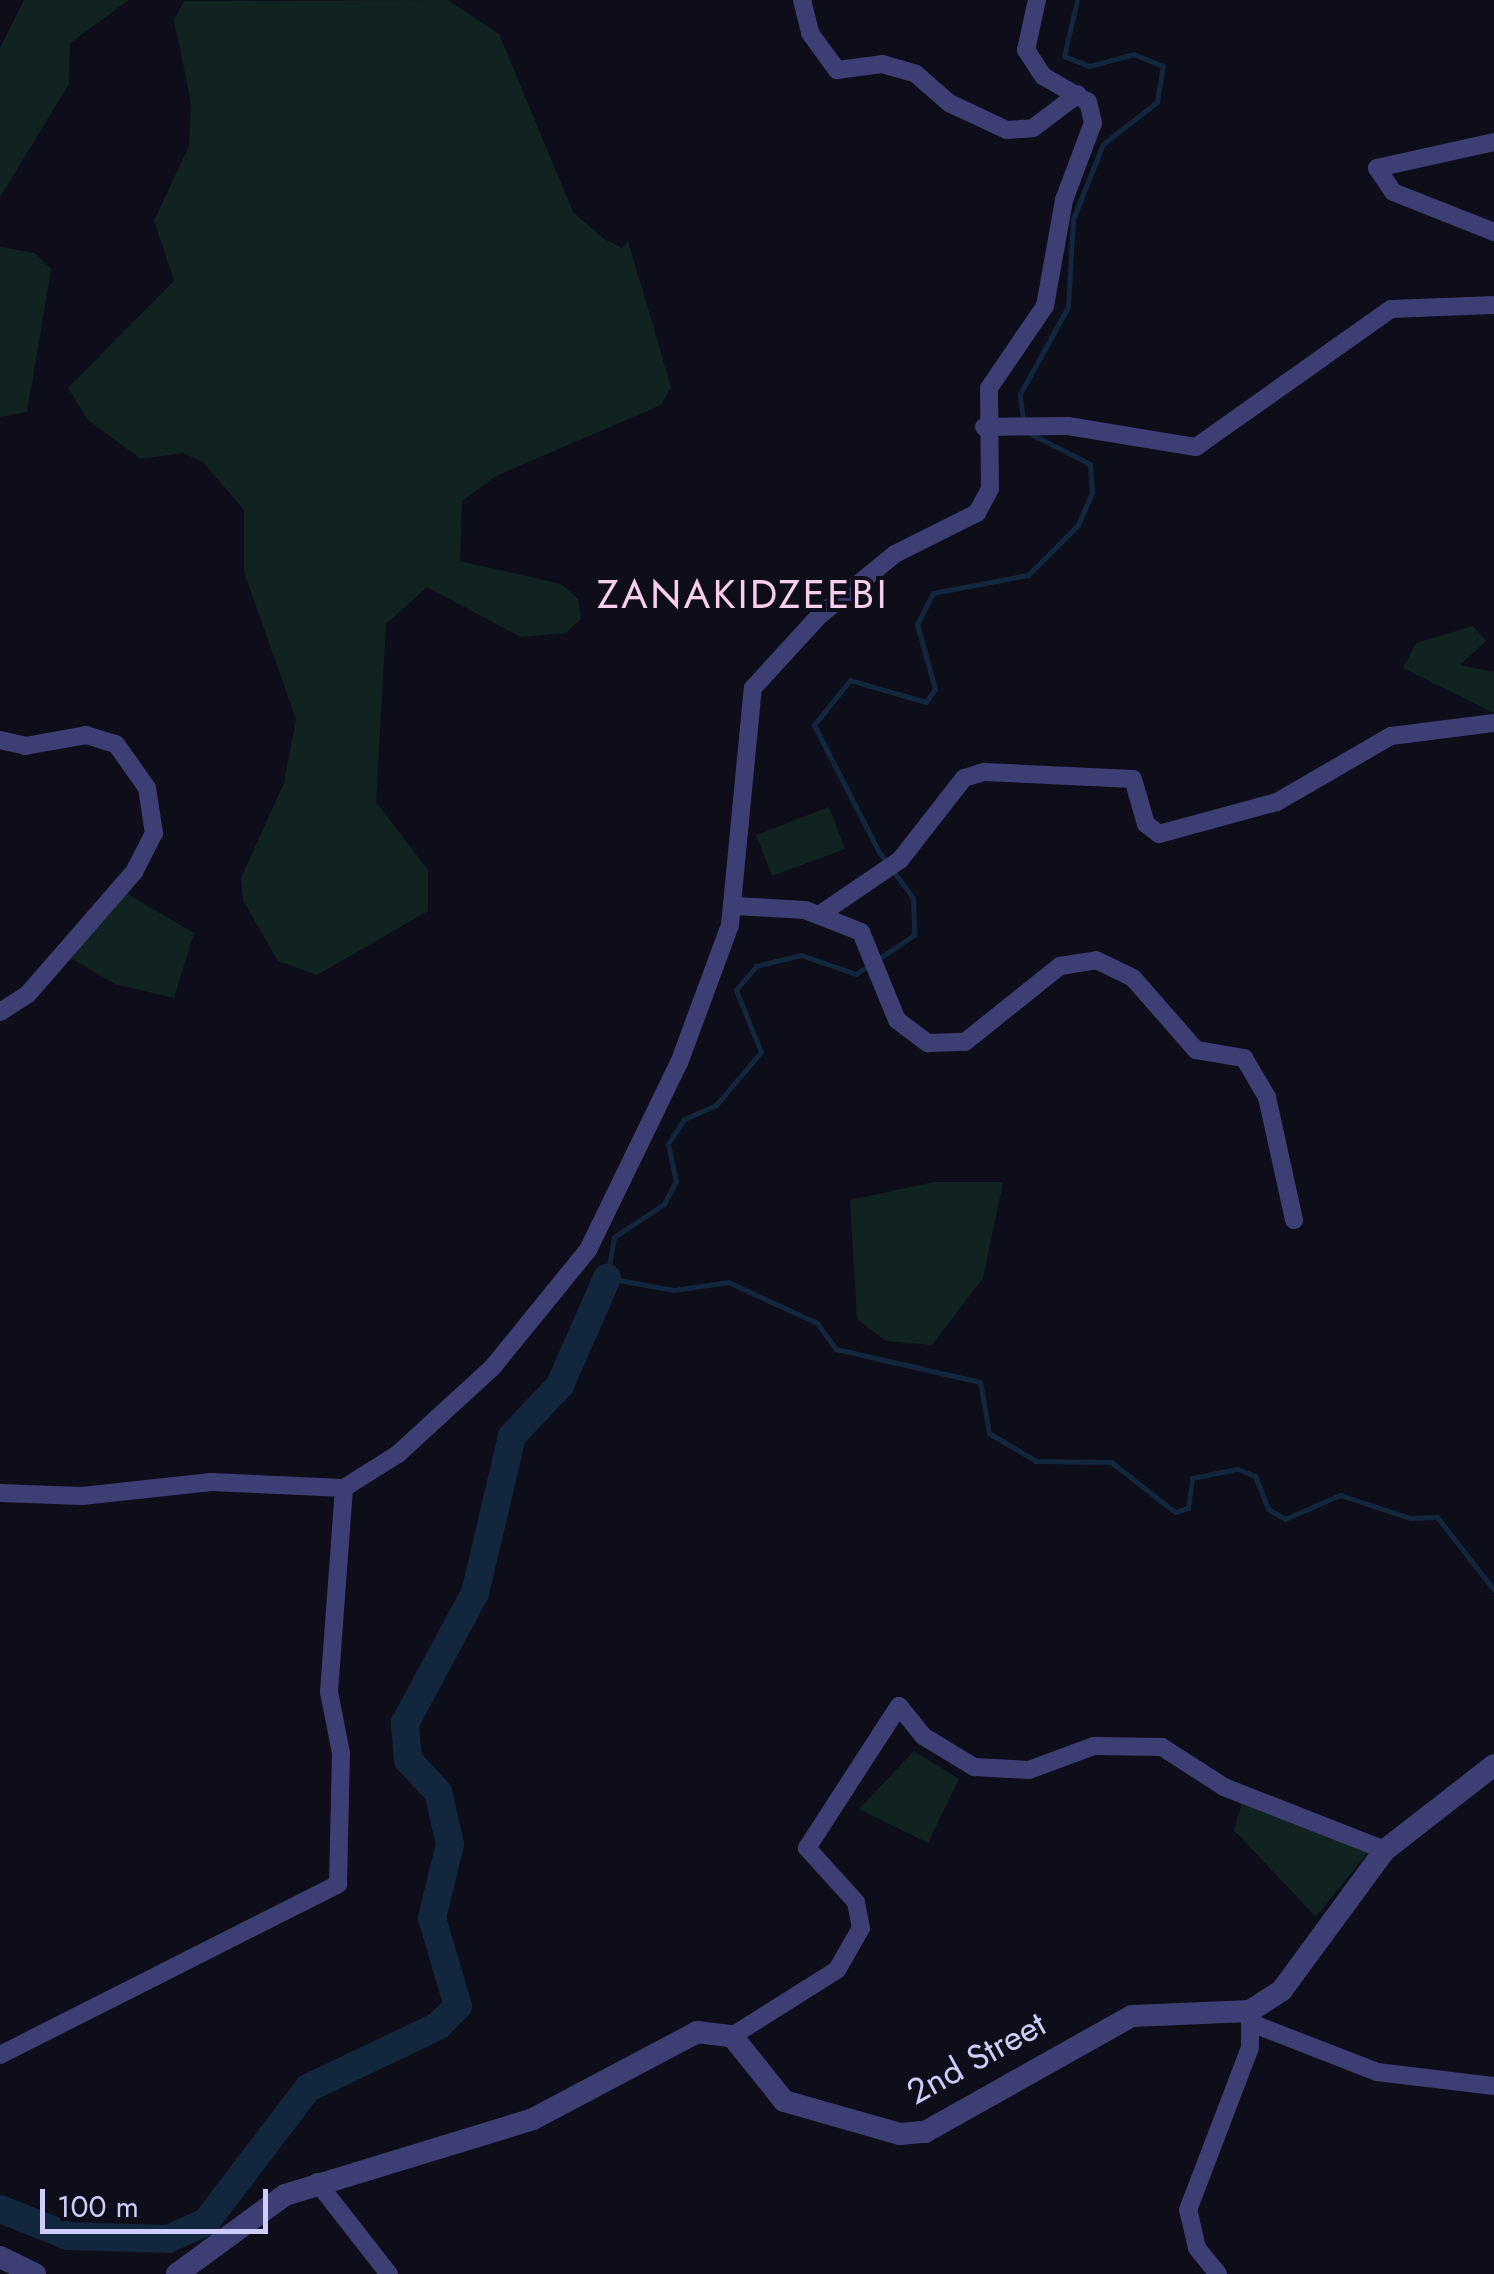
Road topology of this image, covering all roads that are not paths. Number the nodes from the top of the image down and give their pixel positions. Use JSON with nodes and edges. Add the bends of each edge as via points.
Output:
{"nodes":[{"id":1,"x":802,"y":0,"type":"edge"},
{"id":2,"x":1037,"y":0,"type":"edge"},
{"id":3,"x":1078,"y":94,"type":"junction"},
{"id":4,"x":1494,"y":142,"type":"edge"},
{"id":5,"x":1494,"y":232,"type":"edge"},
{"id":6,"x":1494,"y":305,"type":"edge"},
{"id":7,"x":984,"y":427,"type":"junction"},
{"id":8,"x":1494,"y":723,"type":"edge"},
{"id":9,"x":0,"y":740,"type":"edge"},
{"id":10,"x":736,"y":906,"type":"junction"},
{"id":11,"x":819,"y":914,"type":"junction"},
{"id":12,"x":0,"y":1012,"type":"edge"},
{"id":13,"x":1294,"y":1220,"type":"dead end"},
{"id":14,"x":344,"y":1488,"type":"junction"},
{"id":15,"x":0,"y":1492,"type":"edge"},
{"id":16,"x":1494,"y":1766,"type":"edge"},
{"id":17,"x":1385,"y":1850,"type":"junction"},
{"id":18,"x":1253,"y":2018,"type":"junction"},
{"id":19,"x":732,"y":2036,"type":"junction"},
{"id":20,"x":0,"y":2055,"type":"edge"},
{"id":21,"x":1494,"y":2086,"type":"edge"},
{"id":22,"x":317,"y":2182,"type":"junction"},
{"id":23,"x":0,"y":2257,"type":"edge"},
{"id":24,"x":35,"y":2274,"type":"edge"},
{"id":25,"x":176,"y":2274,"type":"edge"},
{"id":26,"x":389,"y":2274,"type":"edge"},
{"id":27,"x":1218,"y":2274,"type":"edge"}],
"edges":[{"from":1,"to":3,"type":"street","via":[[810,33],[837,70],[882,64],[916,74],[949,103],[1007,130],[1033,128]]},
{"from":2,"to":3,"type":"street","via":[[1026,50],[1043,76]]},
{"from":3,"to":7,"type":"street","via":[[1093,123],[1064,200],[1045,306],[988,388]]},
{"from":4,"to":5,"type":"street","via":[[1376,168],[1393,192]]},
{"from":6,"to":7,"type":"street","via":[[1391,309],[1196,447],[1040,425]]},
{"from":7,"to":10,"type":"street","via":[[990,489],[977,514],[896,554],[766,664],[753,688]]},
{"from":8,"to":11,"type":"street","via":[[1391,736],[1276,802],[1158,834],[1146,824],[1134,779],[984,772],[964,778],[900,860]]},
{"from":9,"to":12,"type":"street","via":[[26,746],[86,735],[116,744],[147,788],[154,832],[134,872],[28,994]]},
{"from":10,"to":11,"type":"street"},
{"from":10,"to":14,"type":"street","via":[[679,1063],[588,1250],[492,1368],[398,1454]]},
{"from":11,"to":13,"type":"street","via":[[861,932],[896,1020],[928,1043],[965,1042],[1060,966],[1096,960],[1134,978],[1196,1050],[1244,1058],[1267,1097]]},
{"from":14,"to":15,"type":"street","via":[[210,1482],[82,1496]]},
{"from":14,"to":20,"type":"street","via":[[329,1692],[341,1753],[338,1884]]},
{"from":16,"to":17,"type":"street"},
{"from":17,"to":18,"type":"street","via":[[1282,1990]]},
{"from":17,"to":19,"type":"street","via":[[1224,1786],[1162,1747],[1094,1746],[1028,1770],[974,1767],[923,1736],[899,1706],[807,1848],[856,1902],[861,1928],[837,1970]]},
{"from":18,"to":19,"type":"street","name":"2nd Street","via":[[1132,2016],[925,2132],[900,2134],[784,2101]]},
{"from":18,"to":21,"type":"street","via":[[1376,2072]]},
{"from":18,"to":27,"type":"street","via":[[1188,2210],[1197,2248]]},
{"from":19,"to":22,"type":"street","via":[[697,2032],[534,2119]]},
{"from":22,"to":25,"type":"street","via":[[254,2214]]},
{"from":22,"to":26,"type":"street"},
{"from":23,"to":24,"type":"street"}]}
